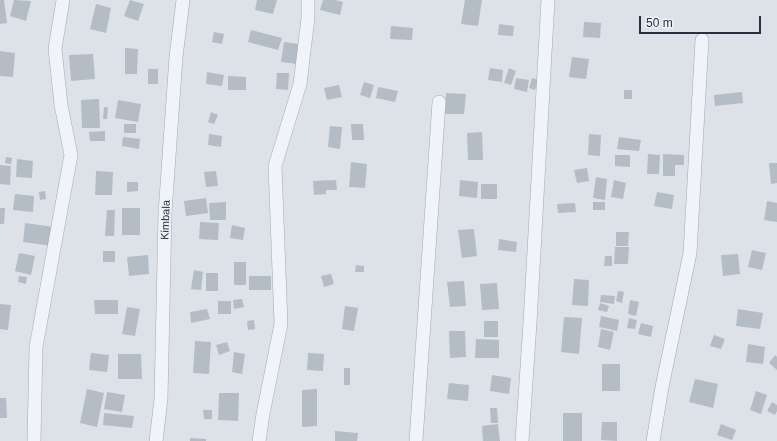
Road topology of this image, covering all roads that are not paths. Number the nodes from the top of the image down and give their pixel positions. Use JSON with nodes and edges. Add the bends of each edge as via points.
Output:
{"nodes":[{"id":1,"x":63,"y":0,"type":"edge"},
{"id":2,"x":183,"y":0,"type":"edge"},
{"id":3,"x":308,"y":0,"type":"edge"},
{"id":4,"x":548,"y":0,"type":"edge"},
{"id":5,"x":702,"y":40,"type":"dead end"},
{"id":6,"x":439,"y":102,"type":"dead end"},
{"id":7,"x":34,"y":441,"type":"edge"},
{"id":8,"x":156,"y":441,"type":"edge"},
{"id":9,"x":259,"y":441,"type":"edge"},
{"id":10,"x":416,"y":441,"type":"edge"},
{"id":11,"x":522,"y":441,"type":"edge"},
{"id":12,"x":653,"y":441,"type":"edge"}],
"edges":[{"from":1,"to":7,"type":"street","via":[[55,49],[61,105],[71,155],[36,347]]},
{"from":2,"to":8,"type":"street","name":"Kimbala","via":[[176,57],[165,213],[161,399]]},
{"from":3,"to":9,"type":"street","via":[[300,84],[275,166],[281,324]]},
{"from":4,"to":11,"type":"street"},
{"from":5,"to":12,"type":"street","via":[[690,253]]},
{"from":6,"to":10,"type":"street"}]}
